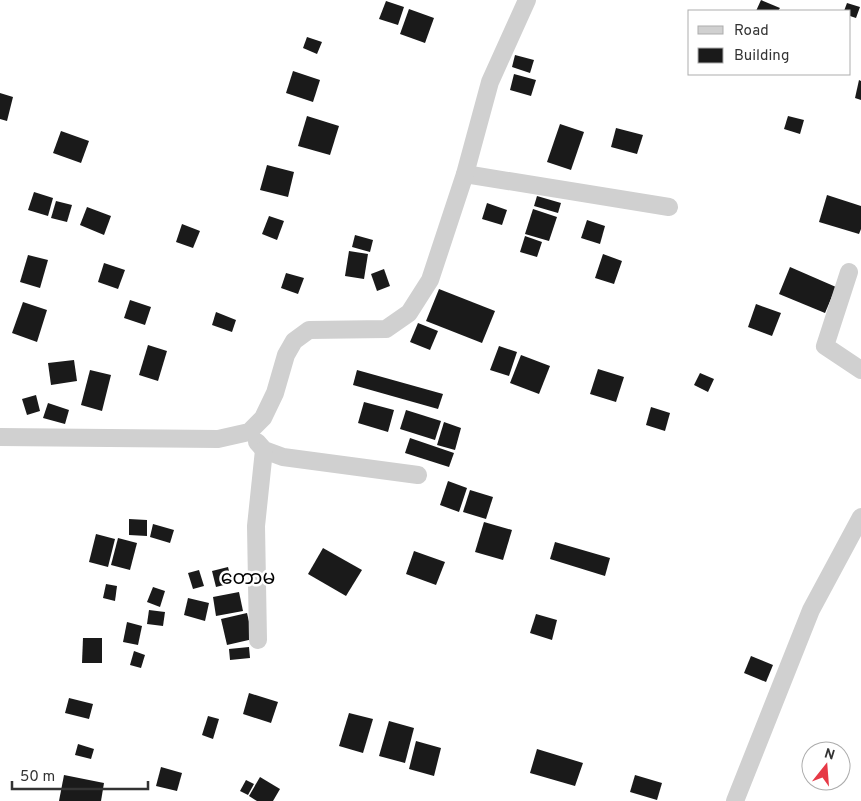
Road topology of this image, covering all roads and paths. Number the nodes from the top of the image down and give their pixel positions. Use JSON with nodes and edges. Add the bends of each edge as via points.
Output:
{"nodes":[{"id":1,"x":527,"y":0,"type":"edge"},
{"id":2,"x":465,"y":174,"type":"junction"},
{"id":3,"x":669,"y":207,"type":"dead end"},
{"id":4,"x":849,"y":272,"type":"dead end"},
{"id":5,"x":861,"y":370,"type":"edge"},
{"id":6,"x":249,"y":432,"type":"junction"},
{"id":7,"x":0,"y":437,"type":"edge"},
{"id":8,"x":264,"y":450,"type":"junction"},
{"id":9,"x":418,"y":475,"type":"dead end"},
{"id":10,"x":861,"y":517,"type":"edge"},
{"id":11,"x":258,"y":640,"type":"dead end"},
{"id":12,"x":735,"y":801,"type":"edge"}],
"edges":[{"from":1,"to":2,"type":"street","via":[[490,82]]},
{"from":2,"to":3,"type":"street"},
{"from":2,"to":6,"type":"street","via":[[430,280],[410,313],[386,330],[309,330],[294,341],[263,418]]},
{"from":4,"to":5,"type":"street","via":[[825,346]]},
{"from":6,"to":7,"type":"street","via":[[218,439]]},
{"from":6,"to":8,"type":"street"},
{"from":8,"to":9,"type":"street","via":[[283,457]]},
{"from":8,"to":11,"type":"street","via":[[256,526]]},
{"from":10,"to":12,"type":"street","via":[[811,610]]}]}
